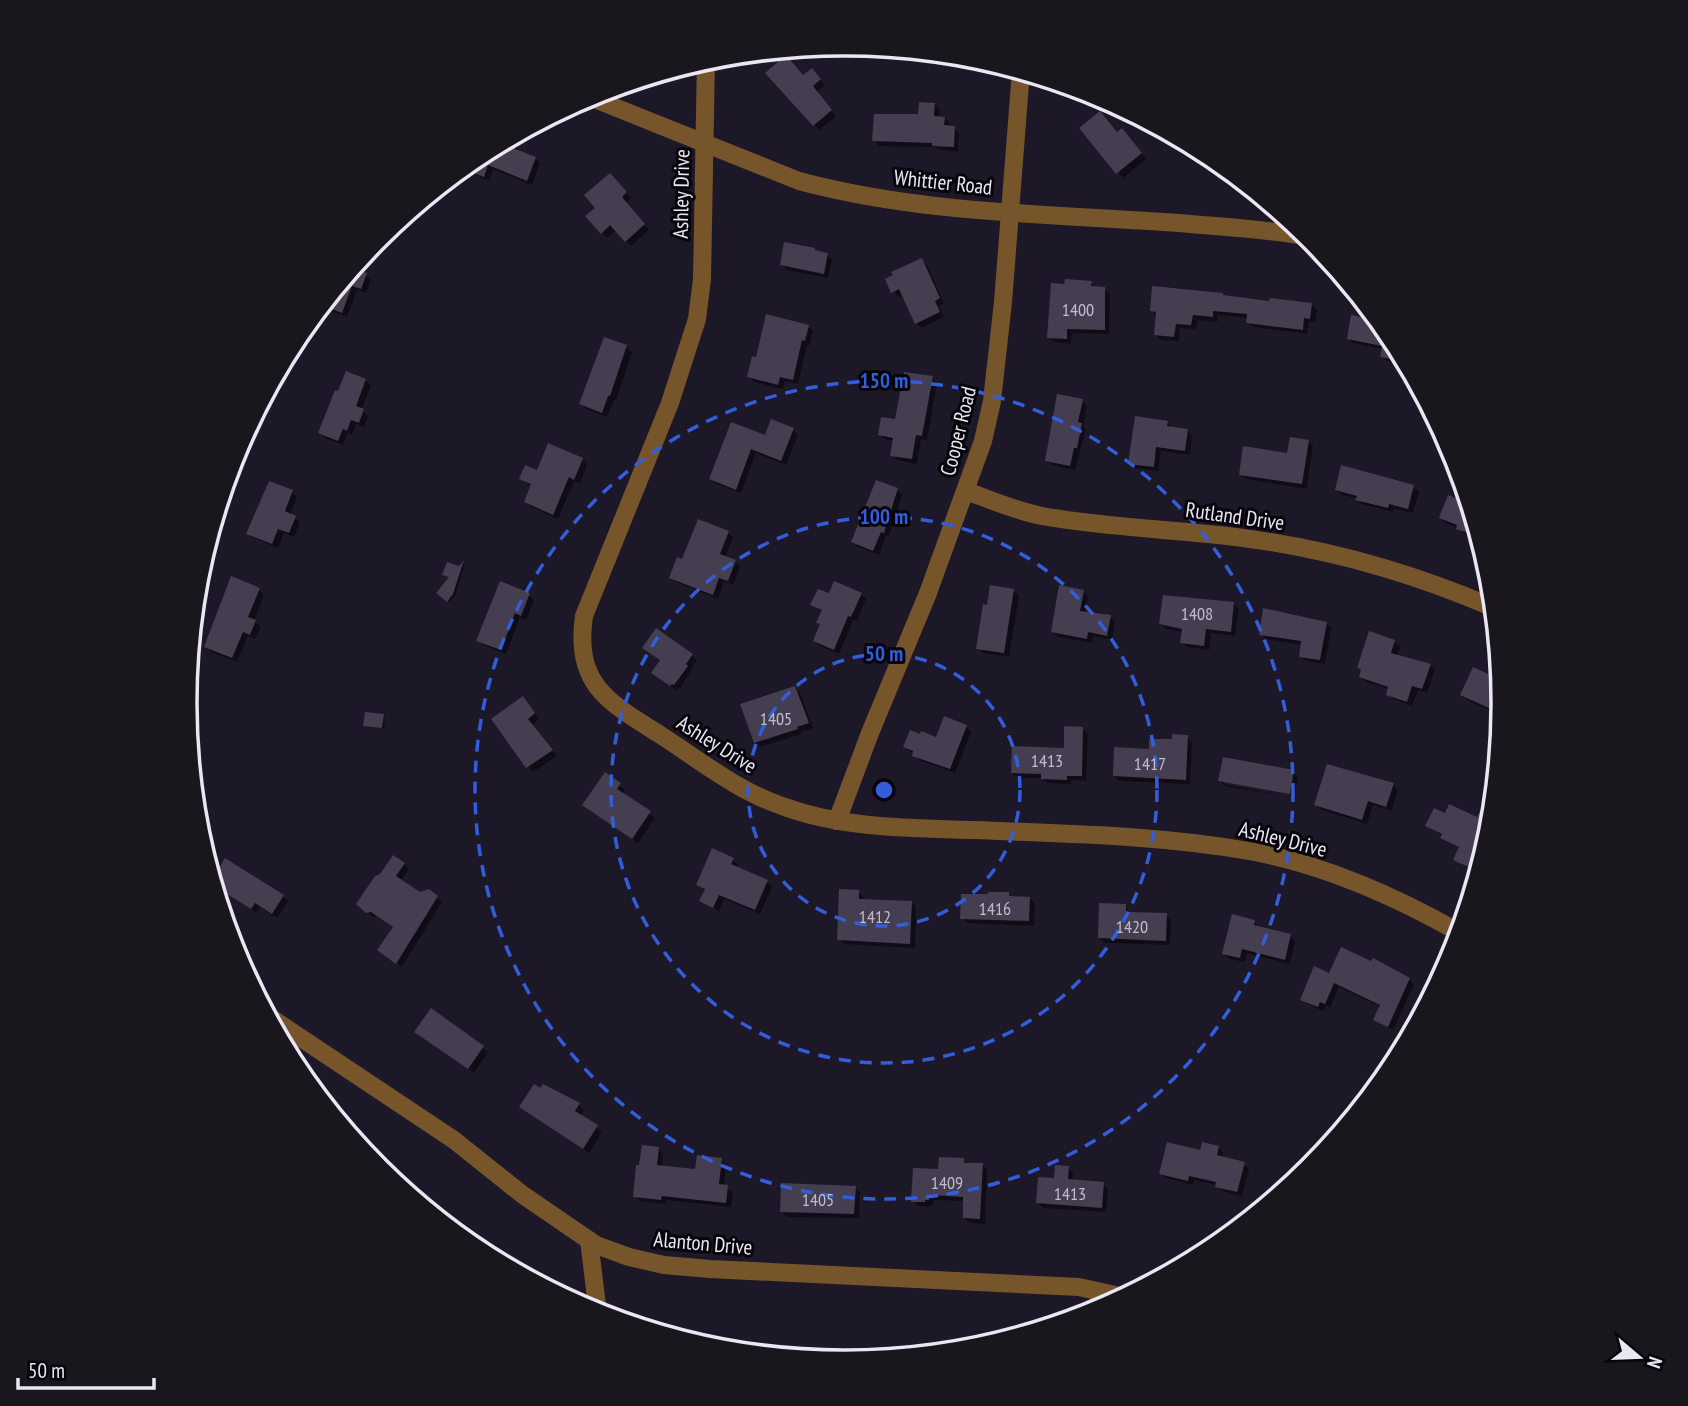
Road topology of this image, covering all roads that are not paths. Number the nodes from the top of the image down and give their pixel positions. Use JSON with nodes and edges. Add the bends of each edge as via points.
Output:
{"nodes":[{"id":1,"x":706,"y":71,"type":"edge"},
{"id":2,"x":1020,"y":81,"type":"edge"},
{"id":3,"x":603,"y":102,"type":"edge"},
{"id":4,"x":705,"y":144,"type":"junction"},
{"id":5,"x":1010,"y":211,"type":"junction"},
{"id":6,"x":1289,"y":234,"type":"edge"},
{"id":7,"x":966,"y":491,"type":"junction"},
{"id":8,"x":1483,"y":603,"type":"edge"},
{"id":9,"x":837,"y":821,"type":"junction"},
{"id":10,"x":1451,"y":928,"type":"edge"},
{"id":11,"x":285,"y":1027,"type":"edge"},
{"id":12,"x":589,"y":1240,"type":"junction"},
{"id":13,"x":1108,"y":1293,"type":"edge"},
{"id":14,"x":596,"y":1301,"type":"edge"}],
"edges":[{"from":1,"to":4,"type":"street","name":"Ashley Drive"},
{"from":2,"to":5,"type":"street","name":"Cooper Road"},
{"from":3,"to":4,"type":"street","name":"Whittier Road"},
{"from":4,"to":5,"type":"street","name":"Whittier Road","via":[[833,190]]},
{"from":4,"to":9,"type":"street","name":"Ashley Drive","via":[[702,279],[696,319],[670,403],[584,617],[582,652],[596,688],[626,713],[749,791],[781,806]]},
{"from":5,"to":6,"type":"street","name":"Whittier Road"},
{"from":5,"to":7,"type":"street","name":"Cooper Road","via":[[992,401]]},
{"from":7,"to":8,"type":"street","name":"Rutland Drive","via":[[1040,515],[1244,538],[1316,551]]},
{"from":7,"to":9,"type":"street","name":"Cooper Road"},
{"from":9,"to":10,"type":"street","name":"Ashley Drive","via":[[1196,842],[1296,862],[1379,891]]},
{"from":11,"to":12,"type":"street","name":"Alanton Drive","via":[[454,1140]]},
{"from":12,"to":13,"type":"street","name":"Alanton Drive","via":[[664,1265],[1079,1287]]},
{"from":12,"to":14,"type":"street"}]}
